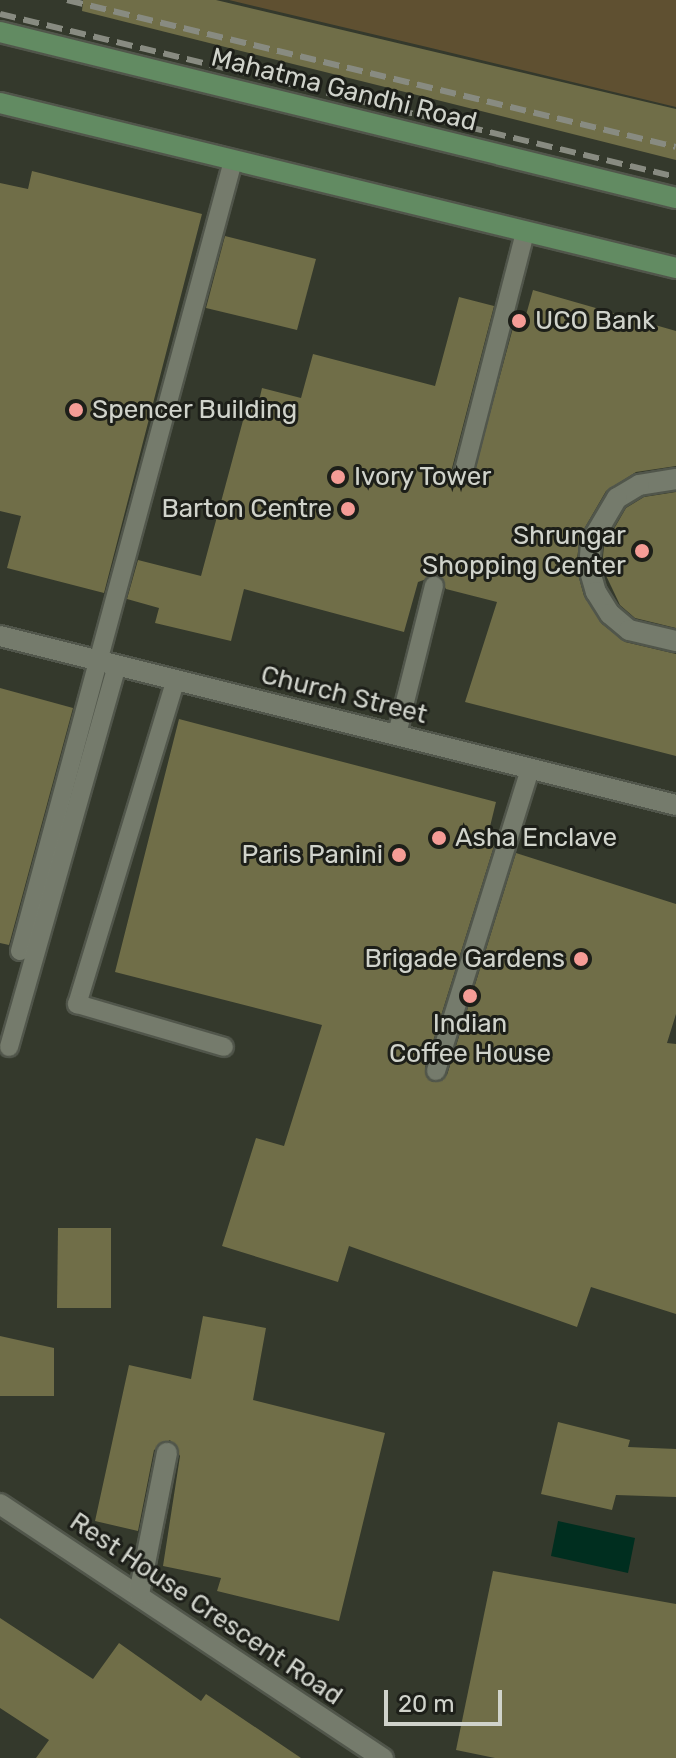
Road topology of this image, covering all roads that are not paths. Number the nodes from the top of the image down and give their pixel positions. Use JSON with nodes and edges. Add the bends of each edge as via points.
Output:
{"nodes":[{"id":1,"x":0,"y":32,"type":"edge"},
{"id":2,"x":0,"y":103,"type":"edge"},
{"id":3,"x":233,"y":161,"type":"junction"},
{"id":4,"x":676,"y":198,"type":"edge"},
{"id":5,"x":525,"y":232,"type":"junction"},
{"id":6,"x":676,"y":268,"type":"edge"},
{"id":7,"x":463,"y":474,"type":"dead end"},
{"id":8,"x":676,"y":479,"type":"edge"},
{"id":9,"x":434,"y":586,"type":"dead end"},
{"id":10,"x":0,"y":636,"type":"edge"},
{"id":11,"x":676,"y":641,"type":"edge"},
{"id":12,"x":109,"y":664,"type":"junction"},
{"id":13,"x":175,"y":682,"type":"junction"},
{"id":14,"x":397,"y":734,"type":"junction"},
{"id":15,"x":530,"y":769,"type":"junction"},
{"id":16,"x":676,"y":805,"type":"edge"},
{"id":17,"x":20,"y":951,"type":"dead end"},
{"id":18,"x":9,"y":1047,"type":"dead end"},
{"id":19,"x":224,"y":1047,"type":"dead end"},
{"id":20,"x":436,"y":1071,"type":"dead end"},
{"id":21,"x":167,"y":1453,"type":"dead end"},
{"id":22,"x":0,"y":1504,"type":"edge"},
{"id":23,"x":139,"y":1594,"type":"junction"},
{"id":24,"x":383,"y":1758,"type":"edge"}],
"edges":[{"from":1,"to":4,"type":"main road","name":"Mahatma Gandhi Road"},
{"from":2,"to":3,"type":"main road"},
{"from":3,"to":5,"type":"main road"},
{"from":3,"to":12,"type":"lane"},
{"from":5,"to":6,"type":"main road"},
{"from":5,"to":7,"type":"lane"},
{"from":8,"to":11,"type":"street","via":[[639,485],[617,498],[596,530],[589,568],[610,614],[629,630],[654,640]]},
{"from":9,"to":14,"type":"lane"},
{"from":10,"to":12,"type":"street","name":"Church Street"},
{"from":12,"to":13,"type":"street","name":"Church Street"},
{"from":12,"to":17,"type":"lane"},
{"from":12,"to":18,"type":"lane"},
{"from":13,"to":14,"type":"street","name":"Church Street"},
{"from":13,"to":19,"type":"lane","via":[[77,1004]]},
{"from":14,"to":15,"type":"street","name":"Church Street"},
{"from":15,"to":16,"type":"street","name":"Church Street"},
{"from":15,"to":20,"type":"lane"},
{"from":21,"to":23,"type":"street"},
{"from":22,"to":23,"type":"street","name":"Rest House Crescent Road"},
{"from":23,"to":24,"type":"street","name":"Rest House Crescent Road"}]}
